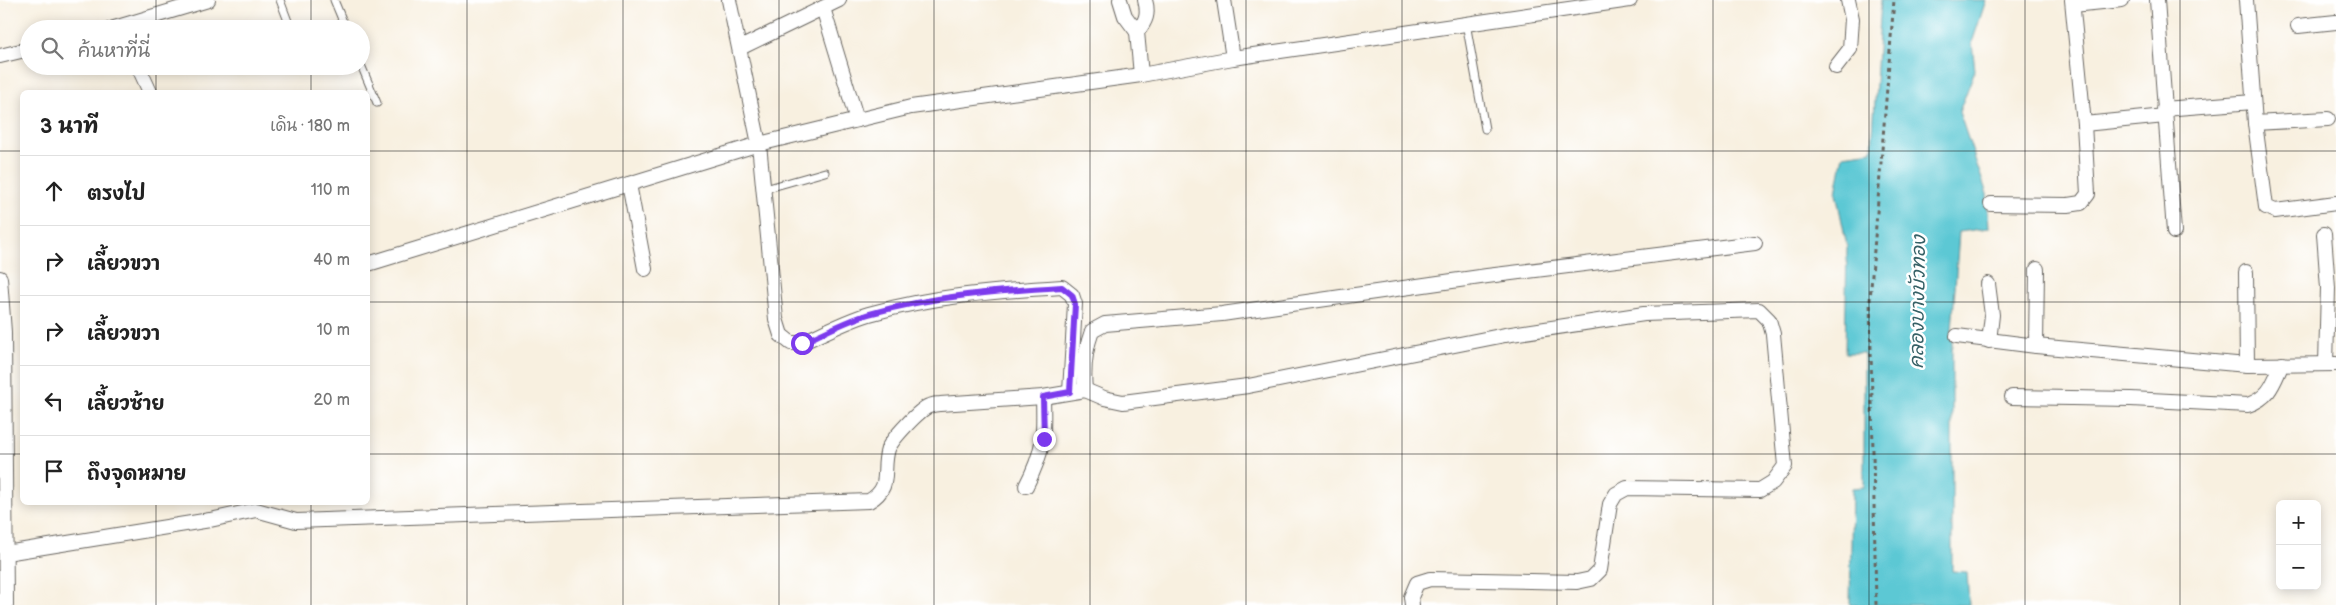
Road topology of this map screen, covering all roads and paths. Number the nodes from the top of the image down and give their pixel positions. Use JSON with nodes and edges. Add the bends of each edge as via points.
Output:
{"nodes":[{"id":1,"x":208,"y":0,"type":"edge"},
{"id":2,"x":280,"y":0,"type":"edge"},
{"id":3,"x":334,"y":0,"type":"edge"},
{"id":4,"x":729,"y":0,"type":"edge"},
{"id":5,"x":839,"y":0,"type":"edge"},
{"id":6,"x":1120,"y":0,"type":"edge"},
{"id":7,"x":1146,"y":0,"type":"edge"},
{"id":8,"x":1224,"y":0,"type":"edge"},
{"id":9,"x":1630,"y":0,"type":"edge"},
{"id":10,"x":1848,"y":0,"type":"edge"},
{"id":11,"x":1894,"y":0,"type":"edge"},
{"id":12,"x":2122,"y":0,"type":"edge"},
{"id":13,"x":2157,"y":0,"type":"edge"},
{"id":14,"x":2246,"y":0,"type":"edge"},
{"id":15,"x":2072,"y":3,"type":"edge"},
{"id":16,"x":823,"y":8,"type":"junction"},
{"id":17,"x":144,"y":20,"type":"edge"},
{"id":18,"x":288,"y":20,"type":"edge"},
{"id":19,"x":342,"y":20,"type":"edge"},
{"id":20,"x":2336,"y":22,"type":"edge"},
{"id":21,"x":1466,"y":23,"type":"junction"},
{"id":22,"x":2298,"y":26,"type":"dead end"},
{"id":23,"x":1137,"y":32,"type":"junction"},
{"id":24,"x":740,"y":48,"type":"junction"},
{"id":25,"x":20,"y":51,"type":"edge"},
{"id":26,"x":0,"y":56,"type":"edge"},
{"id":27,"x":1233,"y":58,"type":"junction"},
{"id":28,"x":1836,"y":67,"type":"dead end"},
{"id":29,"x":142,"y":75,"type":"edge"},
{"id":30,"x":365,"y":75,"type":"edge"},
{"id":31,"x":1141,"y":76,"type":"junction"},
{"id":32,"x":149,"y":90,"type":"edge"},
{"id":33,"x":2253,"y":102,"type":"junction"},
{"id":34,"x":377,"y":103,"type":"dead end"},
{"id":35,"x":2165,"y":112,"type":"junction"},
{"id":36,"x":2328,"y":119,"type":"dead end"},
{"id":37,"x":857,"y":120,"type":"junction"},
{"id":38,"x":2255,"y":123,"type":"junction"},
{"id":39,"x":2084,"y":124,"type":"junction"},
{"id":40,"x":1485,"y":128,"type":"dead end"},
{"id":41,"x":759,"y":144,"type":"junction"},
{"id":42,"x":825,"y":172,"type":"dead end"},
{"id":43,"x":629,"y":184,"type":"junction"},
{"id":44,"x":765,"y":189,"type":"junction"},
{"id":45,"x":2336,"y":203,"type":"edge"},
{"id":46,"x":1990,"y":204,"type":"dead end"},
{"id":47,"x":2174,"y":232,"type":"dead end"},
{"id":48,"x":2324,"y":234,"type":"dead end"},
{"id":49,"x":1754,"y":243,"type":"dead end"},
{"id":50,"x":370,"y":263,"type":"edge"},
{"id":51,"x":645,"y":269,"type":"dead end"},
{"id":52,"x":2037,"y":269,"type":"dead end"},
{"id":53,"x":2246,"y":272,"type":"dead end"},
{"id":54,"x":0,"y":278,"type":"edge"},
{"id":55,"x":1988,"y":284,"type":"dead end"},
{"id":56,"x":1957,"y":336,"type":"dead end"},
{"id":57,"x":1989,"y":340,"type":"junction"},
{"id":58,"x":2,"y":342,"type":"edge"},
{"id":59,"x":2036,"y":346,"type":"junction"},
{"id":60,"x":2282,"y":364,"type":"junction"},
{"id":61,"x":2331,"y":364,"type":"edge"},
{"id":62,"x":2247,"y":365,"type":"junction"},
{"id":63,"x":1085,"y":390,"type":"junction"},
{"id":64,"x":1070,"y":392,"type":"junction"},
{"id":65,"x":1043,"y":397,"type":"junction"},
{"id":66,"x":2012,"y":397,"type":"dead end"},
{"id":67,"x":1026,"y":486,"type":"dead end"},
{"id":68,"x":6,"y":554,"type":"junction"},
{"id":69,"x":6,"y":605,"type":"edge"},
{"id":70,"x":1412,"y":605,"type":"edge"},
{"id":71,"x":1876,"y":605,"type":"edge"}],
"edges":[{"from":1,"to":17,"type":"street"},
{"from":2,"to":18,"type":"lane"},
{"from":3,"to":19,"type":"lane"},
{"from":4,"to":24,"type":"street"},
{"from":5,"to":16,"type":"street"},
{"from":6,"to":23,"type":"street","via":[[1125,16]]},
{"from":7,"to":23,"type":"street","via":[[1147,19]]},
{"from":8,"to":27,"type":"street"},
{"from":9,"to":21,"type":"street"},
{"from":10,"to":28,"type":"street","via":[[1852,19],[1850,49]]},
{"from":11,"to":71,"type":"path","via":[[1870,300]]},
{"from":12,"to":15,"type":"street"},
{"from":13,"to":35,"type":"street"},
{"from":14,"to":33,"type":"street"},
{"from":15,"to":39,"type":"street"},
{"from":16,"to":24,"type":"street"},
{"from":16,"to":37,"type":"street"},
{"from":20,"to":22,"type":"street"},
{"from":21,"to":27,"type":"street"},
{"from":21,"to":40,"type":"lane"},
{"from":23,"to":31,"type":"street"},
{"from":24,"to":41,"type":"street"},
{"from":25,"to":26,"type":"street"},
{"from":27,"to":31,"type":"street"},
{"from":29,"to":32,"type":"street"},
{"from":30,"to":34,"type":"lane"},
{"from":31,"to":37,"type":"street","via":[[911,107]]},
{"from":33,"to":35,"type":"street"},
{"from":33,"to":38,"type":"street"},
{"from":35,"to":39,"type":"street"},
{"from":35,"to":47,"type":"street"},
{"from":36,"to":38,"type":"street"},
{"from":37,"to":41,"type":"street"},
{"from":38,"to":45,"type":"street","via":[[2266,207],[2275,211]]},
{"from":39,"to":46,"type":"street","via":[[2088,194],[2081,203]]},
{"from":41,"to":43,"type":"street"},
{"from":41,"to":44,"type":"street"},
{"from":42,"to":44,"type":"lane"},
{"from":43,"to":50,"type":"street"},
{"from":43,"to":51,"type":"street"},
{"from":44,"to":64,"type":"street","via":[[776,319],[781,335],[791,343],[802,343],[867,315],[924,302],[991,292],[1062,287],[1072,295],[1075,304]]},
{"from":48,"to":61,"type":"street"},
{"from":49,"to":63,"type":"street","via":[[1487,276],[1222,314],[1105,324],[1092,331],[1087,345]]},
{"from":52,"to":59,"type":"street"},
{"from":53,"to":62,"type":"street"},
{"from":54,"to":58,"type":"street"},
{"from":55,"to":57,"type":"street","via":[[1992,315]]},
{"from":56,"to":57,"type":"street"},
{"from":57,"to":59,"type":"street"},
{"from":58,"to":68,"type":"street"},
{"from":59,"to":62,"type":"street"},
{"from":60,"to":61,"type":"street"},
{"from":60,"to":62,"type":"street"},
{"from":60,"to":66,"type":"street","via":[[2271,389],[2261,400],[2248,405]]},
{"from":63,"to":64,"type":"street"},
{"from":63,"to":70,"type":"street","via":[[1123,402],[1248,386],[1505,335],[1644,314],[1759,310],[1769,320],[1773,334],[1784,466],[1774,482],[1760,490],[1627,488],[1616,494],[1610,504],[1600,570],[1591,579],[1577,582],[1430,580],[1417,583]]},
{"from":64,"to":65,"type":"street"},
{"from":65,"to":67,"type":"street","via":[[1044,439],[1038,463]]},
{"from":65,"to":68,"type":"street","via":[[929,406],[919,412],[889,446],[884,487],[869,501],[296,521],[256,510]]},
{"from":68,"to":69,"type":"street"}]}
